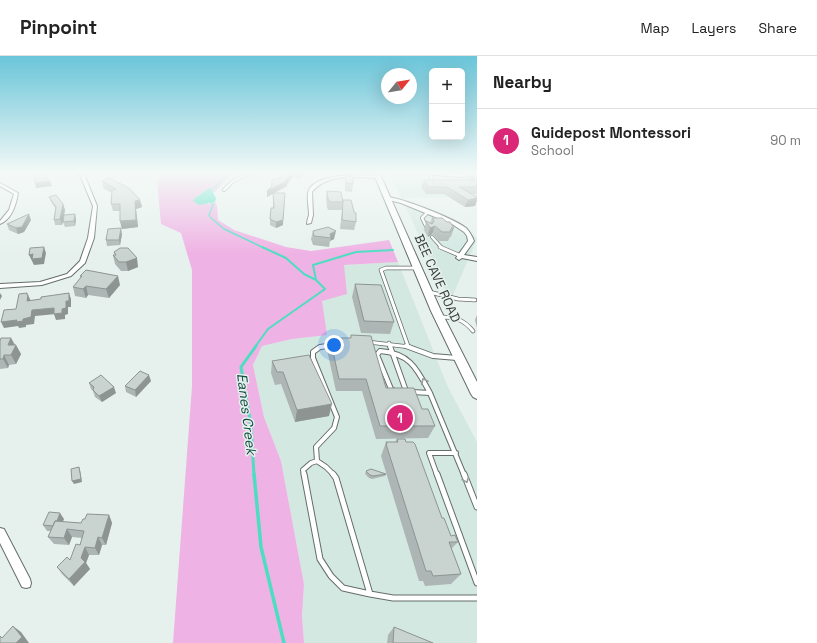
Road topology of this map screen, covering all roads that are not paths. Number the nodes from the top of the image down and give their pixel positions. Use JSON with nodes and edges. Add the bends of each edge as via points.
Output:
{"nodes":[{"id":1,"x":15,"y":199,"type":"edge"},
{"id":2,"x":92,"y":199,"type":"edge"},
{"id":3,"x":310,"y":199,"type":"edge"},
{"id":4,"x":388,"y":199,"type":"edge"},
{"id":5,"x":396,"y":199,"type":"edge"},
{"id":6,"x":428,"y":212,"type":"junction"},
{"id":7,"x":0,"y":223,"type":"edge"},
{"id":8,"x":309,"y":223,"type":"dead end"},
{"id":9,"x":428,"y":230,"type":"edge"},
{"id":10,"x":432,"y":237,"type":"dead end"},
{"id":11,"x":460,"y":257,"type":"junction"},
{"id":12,"x":477,"y":259,"type":"edge"},
{"id":13,"x":418,"y":268,"type":"junction"},
{"id":14,"x":0,"y":286,"type":"edge"},
{"id":15,"x":428,"y":291,"type":"junction"},
{"id":16,"x":475,"y":300,"type":"dead end"},
{"id":17,"x":439,"y":317,"type":"junction"},
{"id":18,"x":473,"y":331,"type":"dead end"},
{"id":19,"x":363,"y":342,"type":"edge"},
{"id":20,"x":389,"y":343,"type":"junction"},
{"id":21,"x":334,"y":344,"type":"edge"},
{"id":22,"x":408,"y":346,"type":"junction"},
{"id":23,"x":392,"y":351,"type":"junction"},
{"id":24,"x":458,"y":358,"type":"junction"},
{"id":25,"x":396,"y":390,"type":"edge"},
{"id":26,"x":402,"y":391,"type":"edge"},
{"id":27,"x":407,"y":392,"type":"junction"},
{"id":28,"x":430,"y":394,"type":"junction"},
{"id":29,"x":477,"y":394,"type":"edge"},
{"id":30,"x":456,"y":453,"type":"junction"},
{"id":31,"x":318,"y":461,"type":"junction"},
{"id":32,"x":477,"y":507,"type":"edge"},
{"id":33,"x":0,"y":533,"type":"edge"},
{"id":34,"x":477,"y":582,"type":"edge"},
{"id":35,"x":26,"y":583,"type":"dead end"},
{"id":36,"x":370,"y":594,"type":"junction"},
{"id":37,"x":477,"y":598,"type":"edge"}],
"edges":[{"from":1,"to":7,"type":"street","via":[[8,218]]},
{"from":2,"to":14,"type":"street","via":[[95,206],[91,238],[83,262],[69,275],[40,284]]},
{"from":3,"to":8,"type":"street"},
{"from":4,"to":13,"type":"main road","name":"BEE CAVE ROAD"},
{"from":5,"to":6,"type":"street"},
{"from":6,"to":9,"type":"lane","via":[[422,218]]},
{"from":6,"to":11,"type":"street","via":[[452,222],[468,233],[471,241]]},
{"from":10,"to":11,"type":"lane","via":[[441,248]]},
{"from":11,"to":12,"type":"street"},
{"from":13,"to":15,"type":"main road","name":"BEE CAVE ROAD"},
{"from":13,"to":22,"type":"lane","via":[[381,270]]},
{"from":15,"to":16,"type":"lane","via":[[458,299]]},
{"from":15,"to":17,"type":"main road","name":"BEE CAVE ROAD"},
{"from":17,"to":18,"type":"lane","via":[[462,319]]},
{"from":17,"to":24,"type":"main road","name":"BEE CAVE ROAD"},
{"from":19,"to":20,"type":"lane"},
{"from":20,"to":22,"type":"lane"},
{"from":20,"to":23,"type":"lane"},
{"from":21,"to":31,"type":"lane","via":[[320,347],[313,352],[313,358],[337,417],[334,428],[316,447]]},
{"from":22,"to":24,"type":"lane","via":[[433,356]]},
{"from":23,"to":25,"type":"lane","via":[[380,351],[377,355],[391,389]]},
{"from":23,"to":27,"type":"lane"},
{"from":28,"to":23,"type":"lane","one_way":true,"via":[[416,366]]},
{"from":24,"to":29,"type":"main road","name":"BEE CAVE ROAD"},
{"from":26,"to":27,"type":"lane"},
{"from":27,"to":28,"type":"lane"},
{"from":28,"to":30,"type":"lane"},
{"from":30,"to":32,"type":"lane","one_way":true},
{"from":30,"to":34,"type":"lane","via":[[429,453]]},
{"from":31,"to":36,"type":"lane","via":[[336,478]]},
{"from":31,"to":36,"type":"lane","via":[[310,462],[303,470],[320,559],[343,588]]},
{"from":33,"to":35,"type":"street"},
{"from":36,"to":37,"type":"lane","via":[[393,598]]}]}
